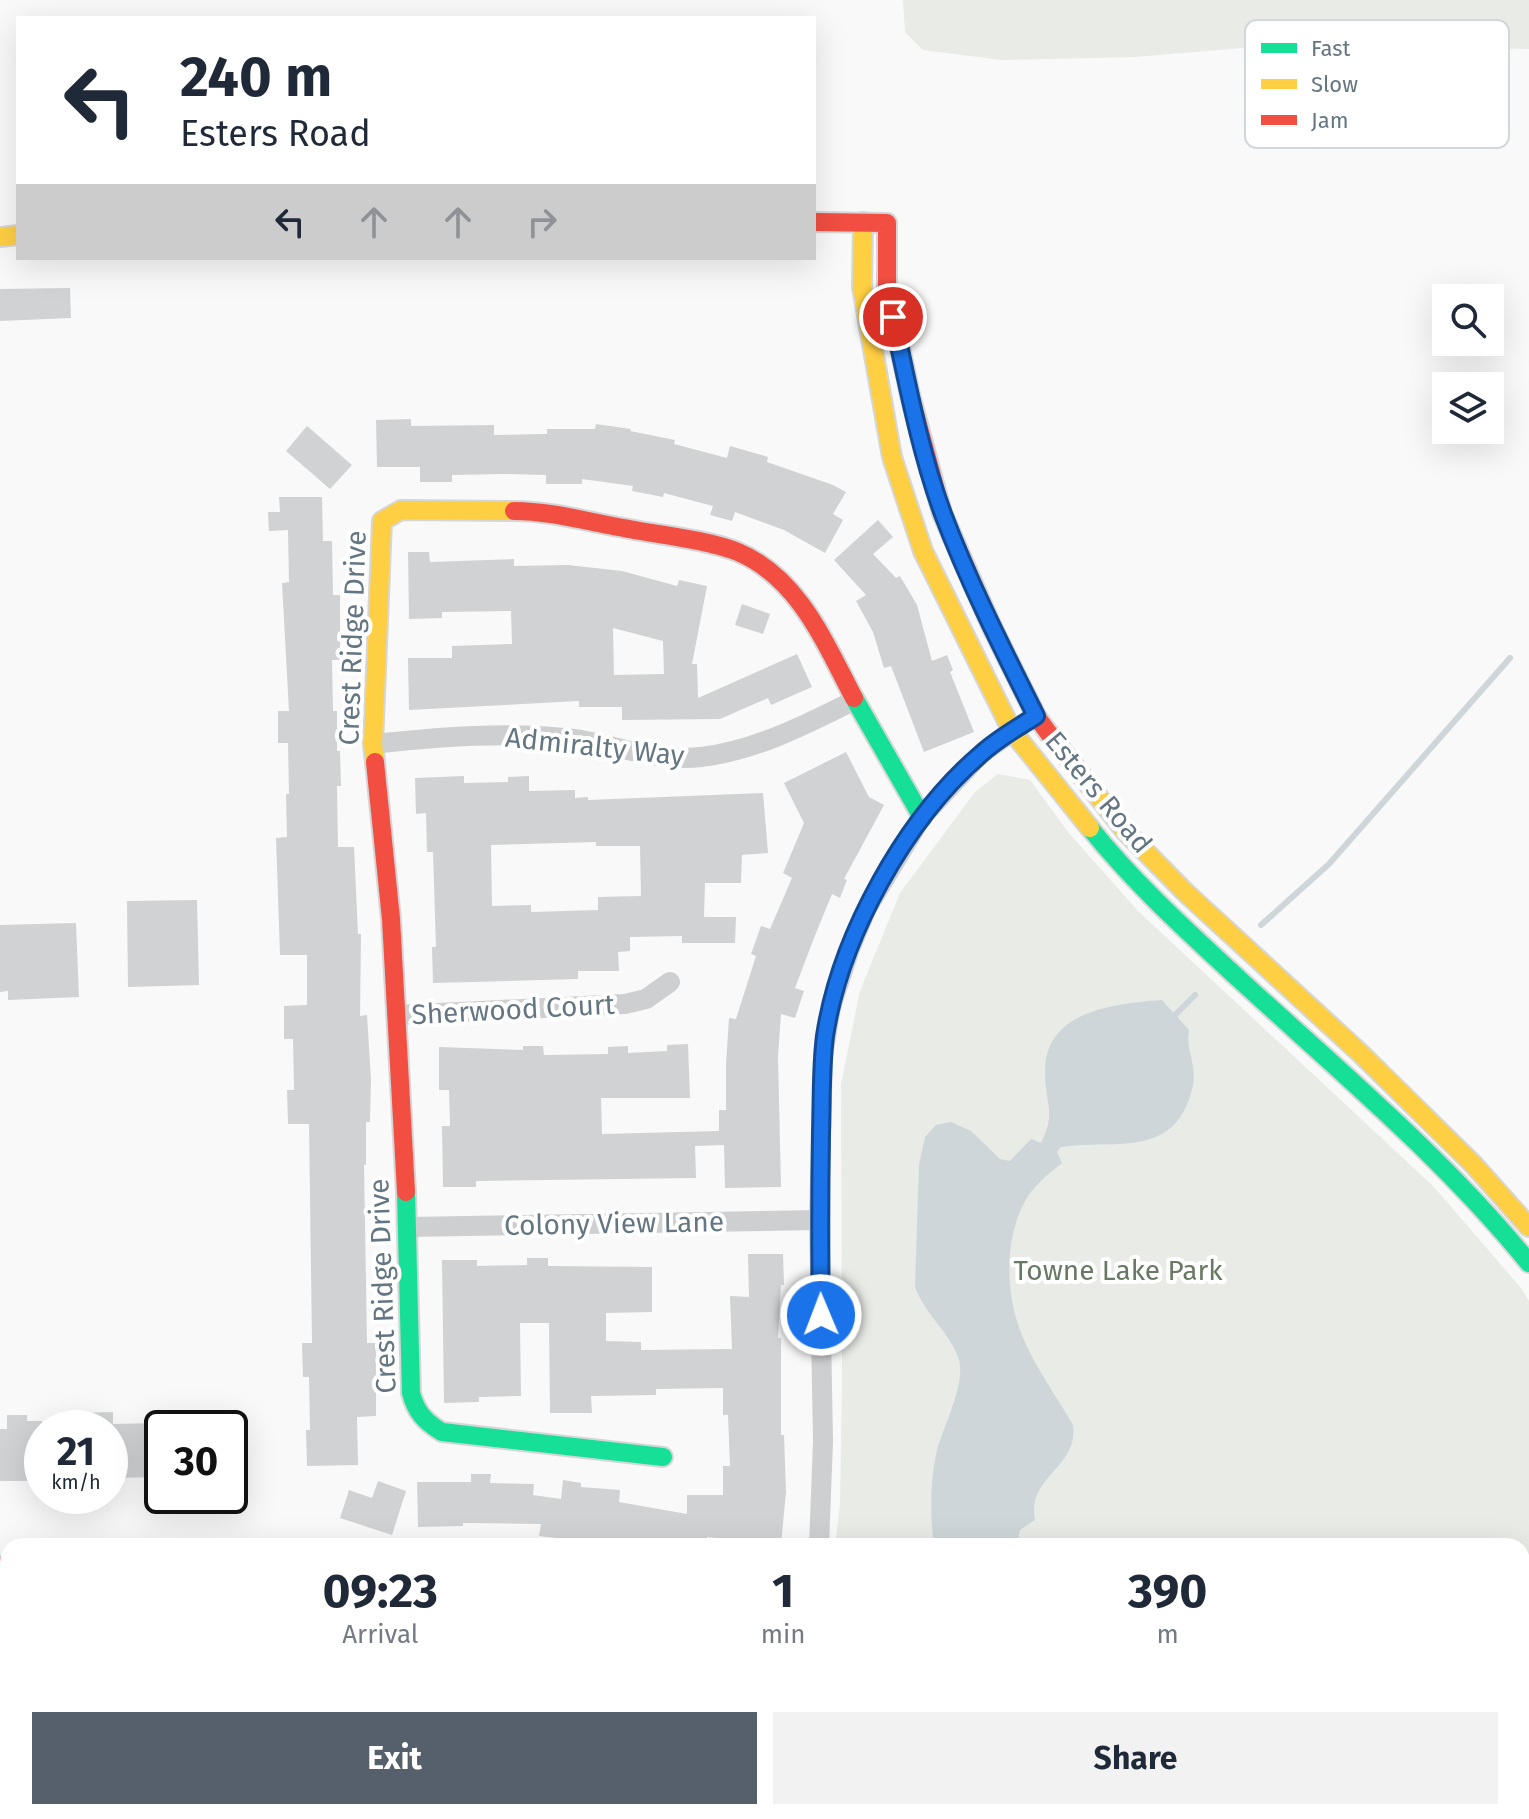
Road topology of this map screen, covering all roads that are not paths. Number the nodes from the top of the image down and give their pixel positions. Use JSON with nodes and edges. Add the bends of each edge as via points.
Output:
{"nodes":[{"id":1,"x":816,"y":222,"type":"edge"},
{"id":2,"x":863,"y":222,"type":"junction"},
{"id":3,"x":855,"y":700,"type":"junction"},
{"id":4,"x":1036,"y":716,"type":"junction"},
{"id":5,"x":1012,"y":731,"type":"junction"},
{"id":6,"x":373,"y":744,"type":"junction"},
{"id":7,"x":922,"y":817,"type":"junction"},
{"id":8,"x":670,"y":982,"type":"dead end"},
{"id":9,"x":397,"y":1015,"type":"junction"},
{"id":10,"x":819,"y":1220,"type":"junction"},
{"id":11,"x":408,"y":1227,"type":"junction"},
{"id":12,"x":1529,"y":1227,"type":"edge"},
{"id":13,"x":1529,"y":1263,"type":"edge"},
{"id":14,"x":663,"y":1457,"type":"dead end"},
{"id":15,"x":819,"y":1538,"type":"edge"}],
"edges":[{"from":1,"to":2,"type":"street"},
{"from":2,"to":4,"type":"street","name":"Esters Road","via":[[887,223],[887,286],[942,513]]},
{"from":2,"to":5,"type":"street","name":"Esters Road","via":[[862,287],[892,457],[923,551]]},
{"from":3,"to":6,"type":"street","name":"Admiralty Way","via":[[779,735],[701,757],[521,734]]},
{"from":3,"to":6,"type":"street","name":"Crest Ridge Drive","via":[[795,595],[770,571],[737,552],[523,511],[401,510],[382,521]]},
{"from":3,"to":7,"type":"street","name":"Crest Ridge Drive"},
{"from":4,"to":5,"type":"street"},
{"from":4,"to":12,"type":"street","name":"Esters Road","via":[[1125,831],[1359,1052]]},
{"from":5,"to":7,"type":"street","via":[[981,754]]},
{"from":5,"to":13,"type":"street","name":"Esters Road","via":[[1106,848],[1167,913],[1405,1131]]},
{"from":6,"to":9,"type":"street","name":"Crest Ridge Drive"},
{"from":7,"to":10,"type":"street","via":[[867,908],[831,1007],[823,1055]]},
{"from":8,"to":9,"type":"street","name":"Sherwood Court","via":[[646,999],[625,1004]]},
{"from":9,"to":11,"type":"street","name":"Crest Ridge Drive"},
{"from":10,"to":11,"type":"street","name":"Colony View Lane"},
{"from":10,"to":15,"type":"street"},
{"from":11,"to":14,"type":"street","name":"Crest Ridge Drive","via":[[411,1393],[426,1424],[442,1432]]}]}
